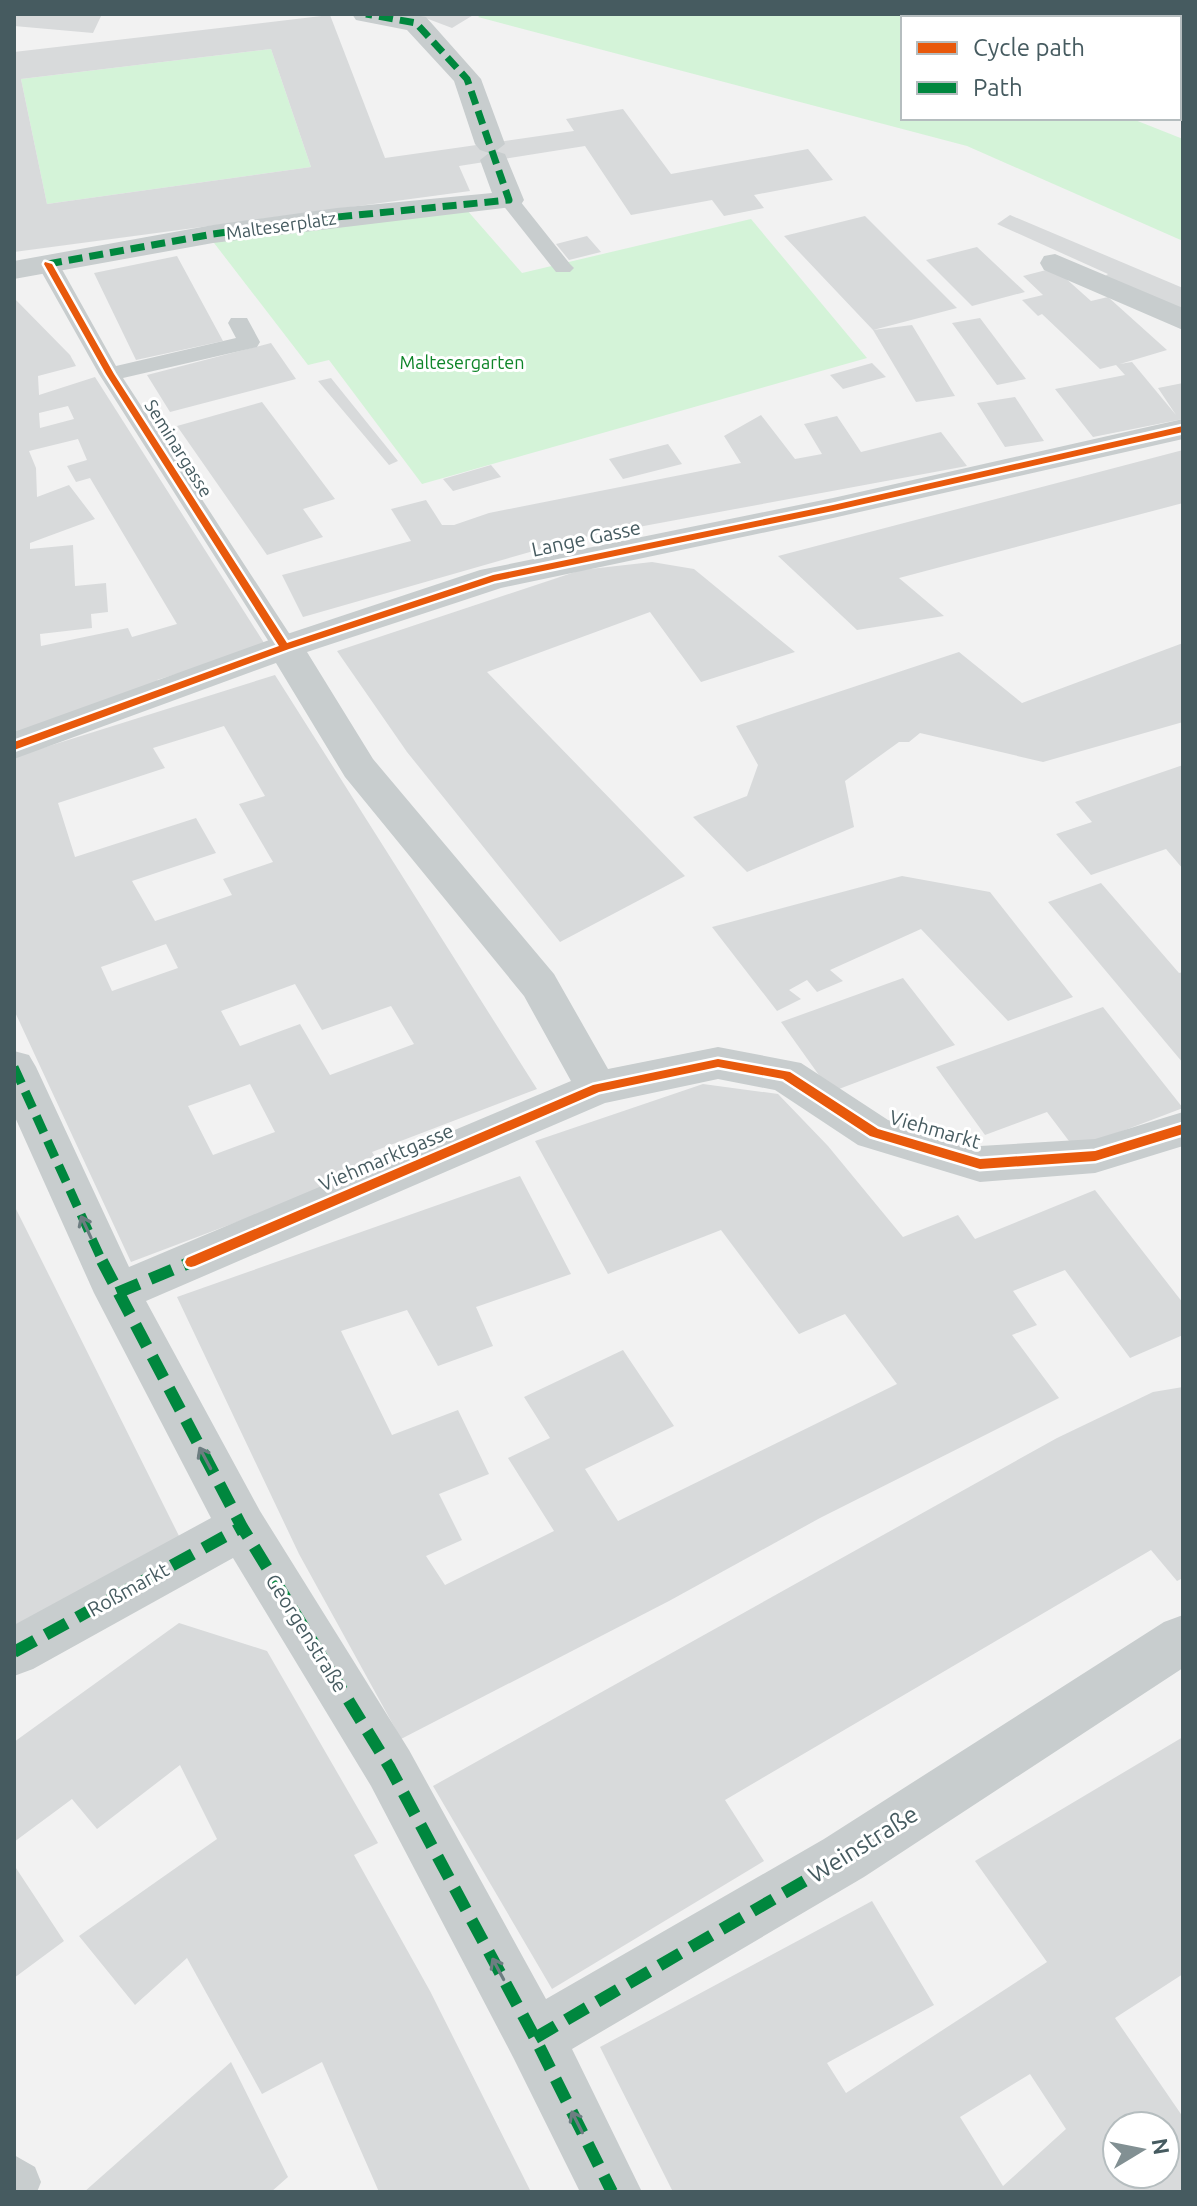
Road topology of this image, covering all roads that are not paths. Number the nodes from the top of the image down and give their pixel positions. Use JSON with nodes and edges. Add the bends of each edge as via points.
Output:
{"nodes":[{"id":1,"x":366,"y":14,"type":"edge"},
{"id":2,"x":509,"y":200,"type":"junction"},
{"id":3,"x":1055,"y":263,"type":"dead end"},
{"id":4,"x":48,"y":264,"type":"junction"},
{"id":5,"x":563,"y":268,"type":"dead end"},
{"id":6,"x":14,"y":270,"type":"edge"},
{"id":7,"x":1183,"y":320,"type":"edge"},
{"id":8,"x":239,"y":323,"type":"dead end"},
{"id":9,"x":110,"y":374,"type":"junction"},
{"id":10,"x":1183,"y":429,"type":"edge"},
{"id":11,"x":285,"y":647,"type":"junction"},
{"id":12,"x":14,"y":746,"type":"edge"},
{"id":13,"x":14,"y":1067,"type":"edge"},
{"id":14,"x":597,"y":1088,"type":"junction"},
{"id":15,"x":1183,"y":1129,"type":"edge"},
{"id":16,"x":117,"y":1293,"type":"junction"},
{"id":17,"x":242,"y":1527,"type":"junction"},
{"id":18,"x":1183,"y":1639,"type":"edge"},
{"id":19,"x":14,"y":1652,"type":"edge"},
{"id":20,"x":535,"y":2038,"type":"junction"},
{"id":21,"x":612,"y":2192,"type":"edge"}],
"edges":[{"from":1,"to":2,"type":"street","via":[[416,23],[467,79]]},
{"from":2,"to":4,"type":"street","name":"Malteserplatz","via":[[213,234]]},
{"from":2,"to":5,"type":"lane"},
{"from":3,"to":7,"type":"street"},
{"from":4,"to":6,"type":"street","name":"Malteserplatz"},
{"from":4,"to":9,"type":"lane","name":"Seminargasse"},
{"from":8,"to":9,"type":"lane","via":[[249,342]]},
{"from":9,"to":11,"type":"lane","name":"Seminargasse"},
{"from":10,"to":11,"type":"street","name":"Lange Gasse","via":[[493,578]]},
{"from":11,"to":12,"type":"street","name":"Lange Gasse"},
{"from":11,"to":14,"type":"street","name":"Seminargasse","via":[[359,768],[539,985]]},
{"from":16,"to":13,"type":"street","name":"Georgenstraße","one_way":true},
{"from":14,"to":15,"type":"street","name":"Viehmarkt","via":[[718,1063],[786,1075],[874,1133],[980,1164],[1095,1156]]},
{"from":14,"to":16,"type":"street","name":"Viehmarktgasse"},
{"from":17,"to":16,"type":"street","name":"Georgenstraße","one_way":true},
{"from":17,"to":19,"type":"street","name":"Roßmarkt"},
{"from":20,"to":17,"type":"street","name":"Georgenstraße","one_way":true,"via":[[390,1768]]},
{"from":18,"to":20,"type":"street","name":"Weinstraße","via":[[844,1858]]},
{"from":21,"to":20,"type":"street","name":"Georgenstraße","one_way":true}]}
